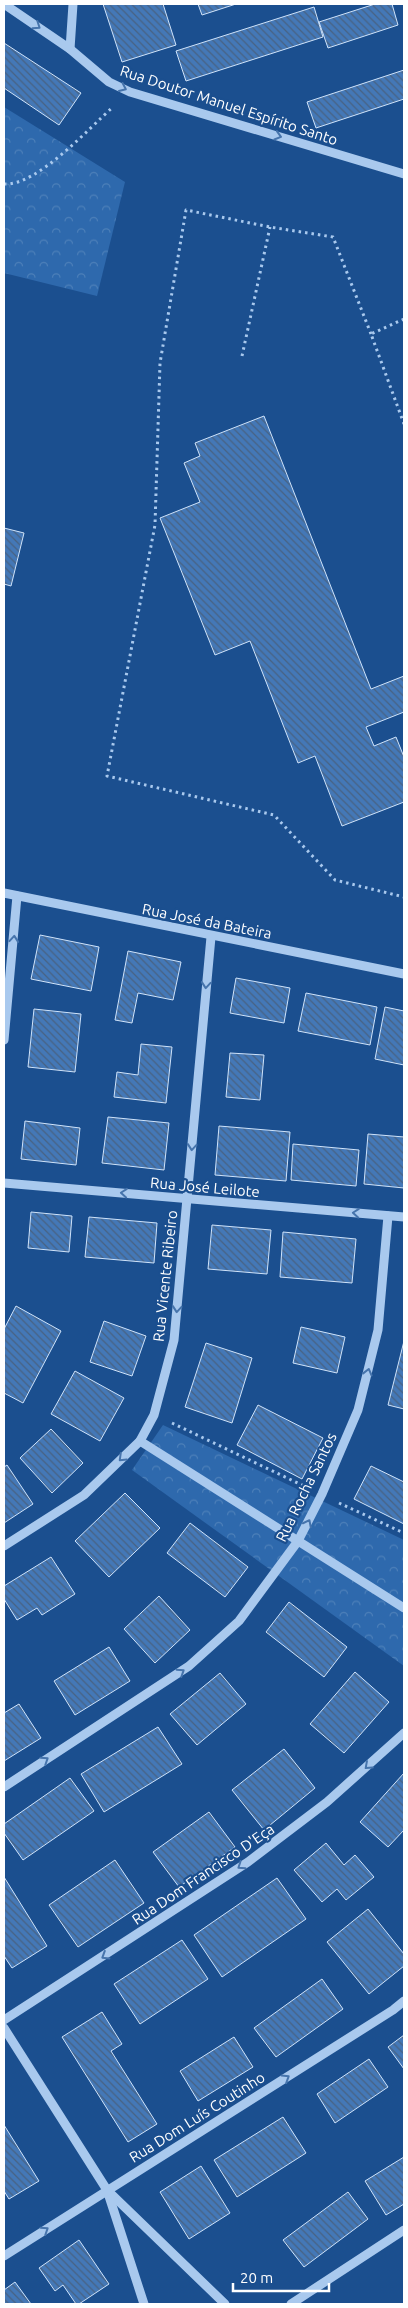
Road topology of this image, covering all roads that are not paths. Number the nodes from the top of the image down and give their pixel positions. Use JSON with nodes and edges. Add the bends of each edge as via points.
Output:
{"nodes":[{"id":1,"x":4,"y":4,"type":"edge"},
{"id":2,"x":73,"y":4,"type":"edge"},
{"id":3,"x":70,"y":49,"type":"junction"},
{"id":4,"x":404,"y":174,"type":"edge"},
{"id":5,"x":4,"y":893,"type":"edge"},
{"id":6,"x":17,"y":896,"type":"junction"},
{"id":7,"x":211,"y":936,"type":"junction"},
{"id":8,"x":404,"y":974,"type":"edge"},
{"id":9,"x":4,"y":1040,"type":"edge"},
{"id":10,"x":4,"y":1182,"type":"edge"},
{"id":11,"x":187,"y":1199,"type":"junction"},
{"id":12,"x":388,"y":1216,"type":"junction"},
{"id":13,"x":404,"y":1217,"type":"edge"},
{"id":14,"x":140,"y":1441,"type":"junction"},
{"id":15,"x":298,"y":1541,"type":"junction"},
{"id":16,"x":4,"y":1546,"type":"edge"},
{"id":17,"x":404,"y":1608,"type":"edge"},
{"id":18,"x":404,"y":1733,"type":"edge"},
{"id":19,"x":4,"y":1787,"type":"edge"},
{"id":20,"x":404,"y":2001,"type":"edge"},
{"id":21,"x":4,"y":2020,"type":"edge"},
{"id":22,"x":4,"y":2028,"type":"edge"},
{"id":23,"x":107,"y":2190,"type":"junction"},
{"id":24,"x":404,"y":2230,"type":"edge"},
{"id":25,"x":4,"y":2256,"type":"edge"},
{"id":26,"x":144,"y":2304,"type":"edge"},
{"id":27,"x":225,"y":2304,"type":"edge"},
{"id":28,"x":291,"y":2304,"type":"edge"}],
"edges":[{"from":1,"to":3,"type":"street","name":"Rua Doutor Manuel Espírito Santo","one_way":true},
{"from":2,"to":3,"type":"street"},
{"from":3,"to":4,"type":"street","name":"Rua Doutor Manuel Espírito Santo","one_way":true,"via":[[109,82],[130,92]]},
{"from":5,"to":6,"type":"street","name":"Rua José da Bateira"},
{"from":6,"to":7,"type":"street","name":"Rua José da Bateira"},
{"from":9,"to":6,"type":"street","one_way":true},
{"from":7,"to":8,"type":"street","name":"Rua José da Bateira"},
{"from":7,"to":11,"type":"street","name":"Rua Vicente Ribeiro","one_way":true},
{"from":11,"to":10,"type":"street","name":"Rua José Leilote","one_way":true},
{"from":12,"to":11,"type":"street","name":"Rua José Leilote","one_way":true},
{"from":11,"to":14,"type":"street","name":"Rua Vicente Ribeiro","one_way":true,"via":[[174,1340],[154,1415]]},
{"from":12,"to":13,"type":"street","name":"Rua José Leilote"},
{"from":15,"to":12,"type":"street","name":"Rua Rocha Santos","one_way":true,"via":[[358,1410],[378,1330]]},
{"from":14,"to":15,"type":"street"},
{"from":14,"to":16,"type":"street","name":"Rua Vicente Ribeiro","one_way":true,"via":[[84,1495]]},
{"from":15,"to":17,"type":"street"},
{"from":19,"to":15,"type":"street","name":"Rua Rocha Santos","one_way":true,"via":[[189,1666],[239,1621]]},
{"from":18,"to":21,"type":"street","name":"Rua Dom Francisco D'Eça","one_way":true,"via":[[327,1802],[248,1862]]},
{"from":23,"to":20,"type":"street","name":"Rua Dom Luís Coutinho","one_way":true},
{"from":22,"to":23,"type":"street"},
{"from":25,"to":23,"type":"street","name":"Rua Dom Luís Coutinho","one_way":true},
{"from":23,"to":26,"type":"street"},
{"from":23,"to":27,"type":"street"},
{"from":24,"to":28,"type":"street"}]}
